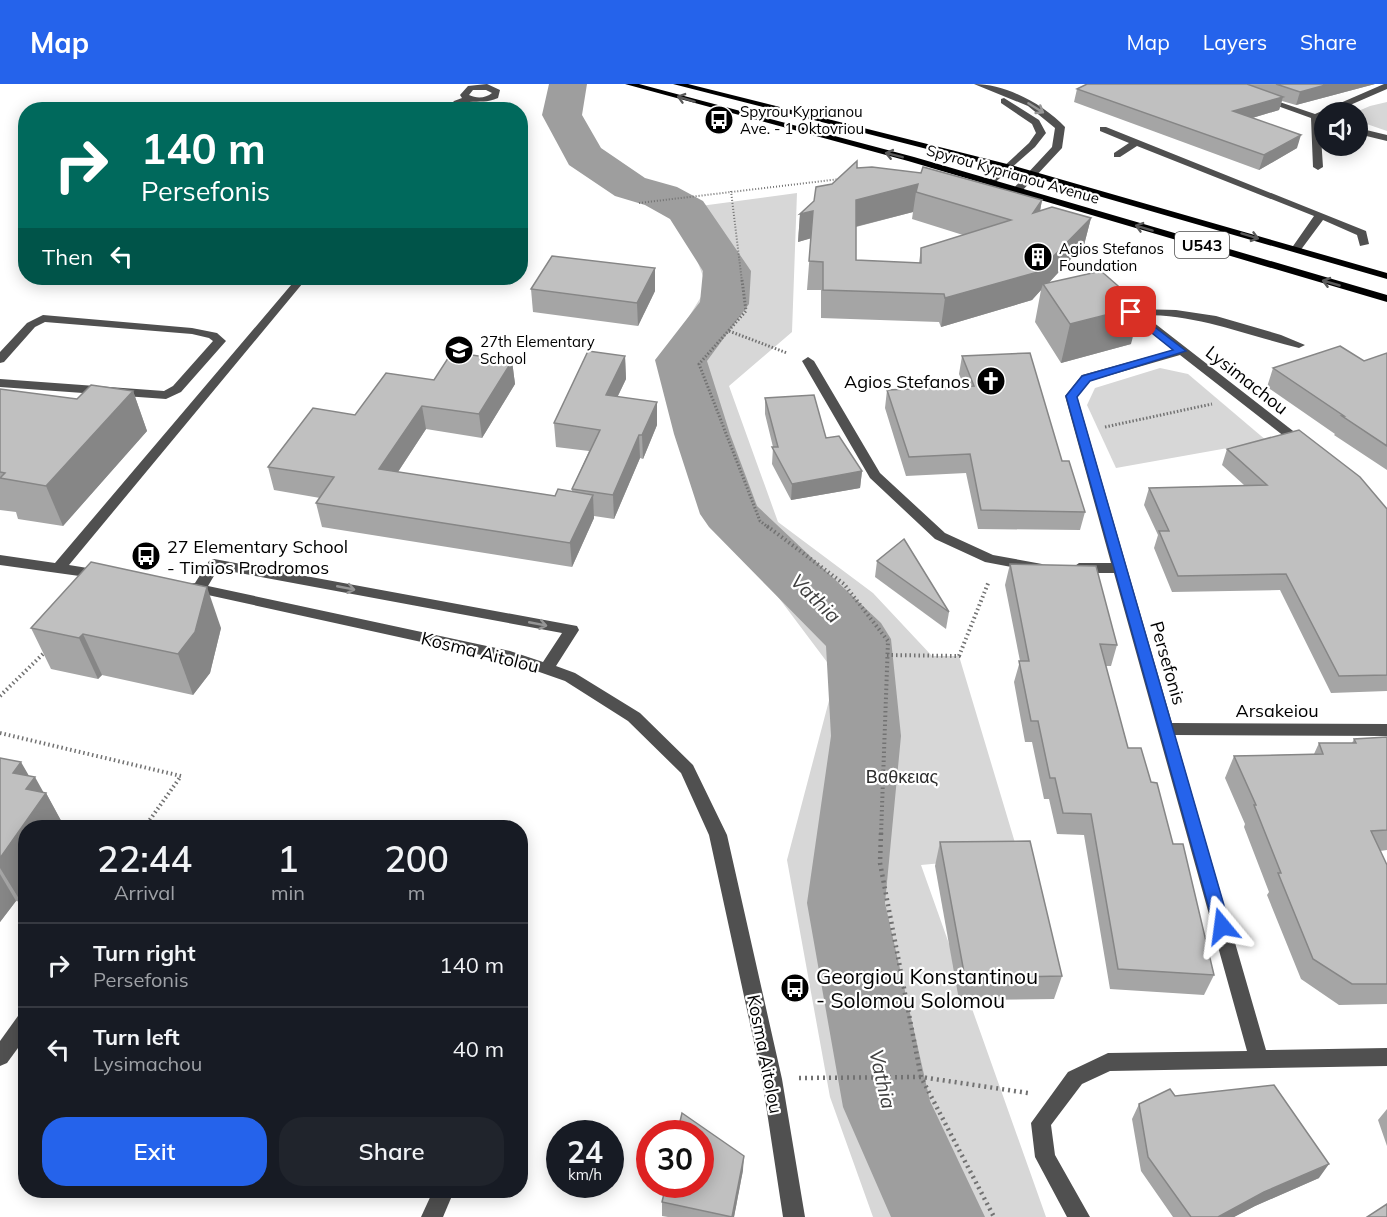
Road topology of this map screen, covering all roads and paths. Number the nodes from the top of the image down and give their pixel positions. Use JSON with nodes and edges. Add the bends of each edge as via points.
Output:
{"nodes":[{"id":1,"x":629,"y":84,"type":"edge"},
{"id":2,"x":677,"y":84,"type":"edge"},
{"id":3,"x":980,"y":85,"type":"edge"},
{"id":4,"x":1387,"y":86,"type":"edge"},
{"id":5,"x":1249,"y":95,"type":"edge"},
{"id":6,"x":468,"y":99,"type":"dead end"},
{"id":7,"x":460,"y":102,"type":"edge"},
{"id":8,"x":1353,"y":102,"type":"edge"},
{"id":9,"x":1314,"y":113,"type":"edge"},
{"id":10,"x":1103,"y":129,"type":"dead end"},
{"id":11,"x":1368,"y":133,"type":"edge"},
{"id":12,"x":1387,"y":138,"type":"edge"},
{"id":13,"x":1136,"y":142,"type":"junction"},
{"id":14,"x":1117,"y":154,"type":"dead end"},
{"id":15,"x":1319,"y":156,"type":"edge"},
{"id":16,"x":1008,"y":167,"type":"junction"},
{"id":17,"x":1318,"y":167,"type":"dead end"},
{"id":18,"x":1033,"y":174,"type":"junction"},
{"id":19,"x":848,"y":178,"type":"edge"},
{"id":20,"x":991,"y":183,"type":"junction"},
{"id":21,"x":1017,"y":190,"type":"junction"},
{"id":22,"x":731,"y":191,"type":"junction"},
{"id":23,"x":639,"y":203,"type":"dead end"},
{"id":24,"x":1320,"y":215,"type":"junction"},
{"id":25,"x":1364,"y":244,"type":"dead end"},
{"id":26,"x":1296,"y":249,"type":"junction"},
{"id":27,"x":1387,"y":276,"type":"edge"},
{"id":28,"x":296,"y":285,"type":"edge"},
{"id":29,"x":1113,"y":298,"type":"edge"},
{"id":30,"x":1387,"y":299,"type":"edge"},
{"id":31,"x":1131,"y":312,"type":"junction"},
{"id":32,"x":729,"y":331,"type":"junction"},
{"id":33,"x":1299,"y":345,"type":"dead end"},
{"id":34,"x":1181,"y":351,"type":"junction"},
{"id":35,"x":0,"y":359,"type":"edge"},
{"id":36,"x":808,"y":361,"type":"joint"},
{"id":37,"x":0,"y":383,"type":"edge"},
{"id":38,"x":1242,"y":398,"type":"junction"},
{"id":39,"x":1082,"y":432,"type":"junction"},
{"id":40,"x":1314,"y":454,"type":"edge"},
{"id":41,"x":0,"y":560,"type":"edge"},
{"id":42,"x":997,"y":561,"type":"junction"},
{"id":43,"x":1046,"y":567,"type":"edge"},
{"id":44,"x":1067,"y":567,"type":"edge"},
{"id":45,"x":59,"y":568,"type":"junction"},
{"id":46,"x":1121,"y":568,"type":"junction"},
{"id":47,"x":111,"y":576,"type":"edge"},
{"id":48,"x":177,"y":585,"type":"edge"},
{"id":49,"x":199,"y":589,"type":"junction"},
{"id":50,"x":49,"y":649,"type":"edge"},
{"id":51,"x":887,"y":654,"type":"junction"},
{"id":52,"x":546,"y":669,"type":"junction"},
{"id":53,"x":0,"y":696,"type":"edge"},
{"id":54,"x":1166,"y":729,"type":"junction"},
{"id":55,"x":1387,"y":730,"type":"edge"},
{"id":56,"x":0,"y":733,"type":"edge"},
{"id":57,"x":150,"y":820,"type":"edge"},
{"id":58,"x":18,"y":1032,"type":"edge"},
{"id":59,"x":0,"y":1057,"type":"edge"},
{"id":60,"x":1387,"y":1057,"type":"edge"},
{"id":61,"x":1259,"y":1058,"type":"junction"},
{"id":62,"x":921,"y":1077,"type":"junction"},
{"id":63,"x":805,"y":1078,"type":"dead end"},
{"id":64,"x":1060,"y":1098,"type":"junction"},
{"id":65,"x":441,"y":1198,"type":"edge"},
{"id":66,"x":432,"y":1217,"type":"edge"},
{"id":67,"x":794,"y":1217,"type":"edge"},
{"id":68,"x":994,"y":1217,"type":"edge"},
{"id":69,"x":1079,"y":1217,"type":"edge"}],
"edges":[{"from":20,"to":1,"type":"main road","name":"Spyrou Kyprianou Avenue","number":"U543","one_way":true},
{"from":2,"to":16,"type":"main road","name":"Spyrou Kyprianou Avenue","number":"U543"},
{"from":3,"to":16,"type":"street","via":[[1036,122],[1041,133]]},
{"from":3,"to":18,"type":"street","one_way":true,"via":[[1031,104],[1060,127],[1057,148]]},
{"from":4,"to":8,"type":"street"},
{"from":5,"to":9,"type":"street"},
{"from":6,"to":7,"type":"street"},
{"from":10,"to":13,"type":"street"},
{"from":11,"to":12,"type":"street"},
{"from":13,"to":14,"type":"street"},
{"from":13,"to":24,"type":"street"},
{"from":15,"to":17,"type":"street"},
{"from":16,"to":18,"type":"main road","name":"Spyrou Kyprianou Avenue","number":"U543"},
{"from":16,"to":20,"type":"street"},
{"from":18,"to":21,"type":"street"},
{"from":18,"to":26,"type":"main road","name":"Spyrou Kyprianou Avenue","number":"U543","one_way":true},
{"from":19,"to":22,"type":"path"},
{"from":20,"to":21,"type":"main road","name":"Spyrou Kyprianou Avenue","number":"U543"},
{"from":30,"to":21,"type":"main road","name":"Spyrou Kyprianou Avenue","number":"U543","one_way":true},
{"from":22,"to":23,"type":"path"},
{"from":22,"to":32,"type":"path","via":[[746,311]]},
{"from":24,"to":25,"type":"street","via":[[1362,233]]},
{"from":24,"to":26,"type":"street"},
{"from":26,"to":27,"type":"main road","name":"Spyrou Kyprianou Avenue","number":"U543"},
{"from":28,"to":45,"type":"street"},
{"from":29,"to":31,"type":"street","name":"Lysimachou"},
{"from":31,"to":33,"type":"street","via":[[1167,310],[1221,319]]},
{"from":31,"to":34,"type":"street","name":"Lysimachou"},
{"from":32,"to":36,"type":"path"},
{"from":32,"to":51,"type":"path","via":[[699,364],[760,521],[844,584],[888,641]]},
{"from":34,"to":38,"type":"street","name":"Lysimachou"},
{"from":34,"to":39,"type":"street","name":"Persefonis","via":[[1086,378],[1071,396]]},
{"from":35,"to":37,"type":"street","via":[[31,325],[43,318],[192,331],[213,335],[220,341],[177,389],[166,395]]},
{"from":36,"to":42,"type":"street","via":[[875,475],[939,537]]},
{"from":38,"to":39,"type":"path"},
{"from":38,"to":40,"type":"street","name":"Lysimachou"},
{"from":39,"to":46,"type":"street","name":"Persefonis"},
{"from":41,"to":45,"type":"street"},
{"from":42,"to":43,"type":"street"},
{"from":42,"to":51,"type":"path","via":[[959,656]]},
{"from":44,"to":46,"type":"street"},
{"from":45,"to":47,"type":"street"},
{"from":46,"to":54,"type":"street","name":"Persefonis"},
{"from":48,"to":49,"type":"street","name":"Kosma Aitolou"},
{"from":49,"to":52,"type":"street","name":"Kosma Aitolou","via":[[510,656]]},
{"from":49,"to":52,"type":"street","one_way":true,"via":[[214,564],[572,630]]},
{"from":50,"to":53,"type":"path"},
{"from":51,"to":62,"type":"path","via":[[880,863]]},
{"from":52,"to":67,"type":"street","name":"Kosma Aitolou","via":[[570,677],[634,717],[687,769],[718,836],[772,1079]]},
{"from":54,"to":55,"type":"street","name":"Arsakeiou"},
{"from":54,"to":61,"type":"street","name":"Persefonis"},
{"from":56,"to":57,"type":"path","via":[[181,776]]},
{"from":58,"to":59,"type":"street"},
{"from":60,"to":61,"type":"street"},
{"from":61,"to":64,"type":"street","via":[[1108,1062],[1075,1078]]},
{"from":62,"to":63,"type":"path"},
{"from":62,"to":64,"type":"path"},
{"from":62,"to":68,"type":"path"},
{"from":64,"to":69,"type":"street","via":[[1041,1123],[1045,1157]]},
{"from":65,"to":66,"type":"street"}]}
